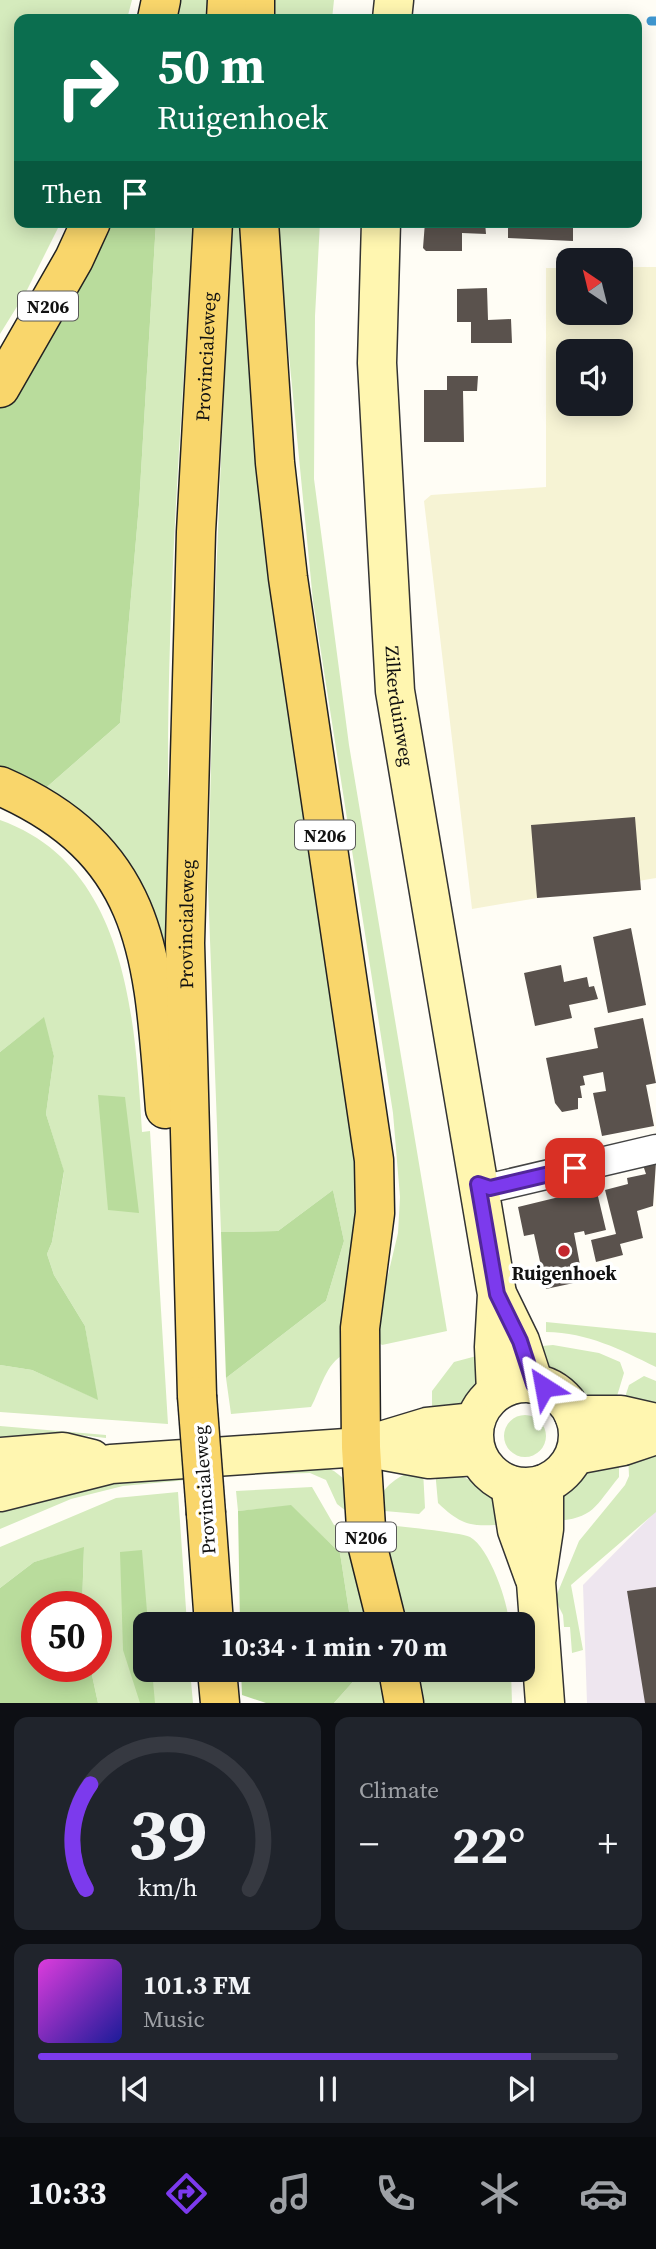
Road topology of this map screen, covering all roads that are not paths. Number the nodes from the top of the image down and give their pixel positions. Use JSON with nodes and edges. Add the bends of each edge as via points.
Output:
{"nodes":[{"id":1,"x":88,"y":228,"type":"edge"},
{"id":2,"x":213,"y":228,"type":"edge"},
{"id":3,"x":259,"y":228,"type":"edge"},
{"id":4,"x":381,"y":228,"type":"edge"},
{"id":5,"x":0,"y":388,"type":"edge"},
{"id":6,"x":0,"y":786,"type":"edge"},
{"id":7,"x":656,"y":1149,"type":"edge"},
{"id":8,"x":478,"y":1184,"type":"junction"},
{"id":9,"x":193,"y":1232,"type":"junction"},
{"id":10,"x":497,"y":1294,"type":"junction"},
{"id":11,"x":534,"y":1384,"type":"junction"},
{"id":12,"x":574,"y":1415,"type":"junction"},
{"id":13,"x":483,"y":1423,"type":"junction"},
{"id":14,"x":656,"y":1423,"type":"edge"},
{"id":15,"x":656,"y":1434,"type":"edge"},
{"id":16,"x":361,"y":1447,"type":"junction"},
{"id":17,"x":575,"y":1455,"type":"junction"},
{"id":18,"x":0,"y":1457,"type":"edge"},
{"id":19,"x":111,"y":1464,"type":"junction"},
{"id":20,"x":527,"y":1485,"type":"junction"},
{"id":21,"x":0,"y":1492,"type":"edge"},
{"id":22,"x":213,"y":1612,"type":"edge"},
{"id":23,"x":384,"y":1612,"type":"edge"},
{"id":24,"x":219,"y":1682,"type":"edge"},
{"id":25,"x":400,"y":1682,"type":"edge"},
{"id":26,"x":220,"y":1703,"type":"edge"},
{"id":27,"x":404,"y":1703,"type":"edge"},
{"id":28,"x":545,"y":1703,"type":"edge"}],
"edges":[{"from":1,"to":5,"type":"main road","number":"N206"},
{"from":2,"to":9,"type":"main road","name":"Provincialeweg","via":[[196,532],[185,943]]},
{"from":3,"to":16,"type":"main road","number":"N206","via":[[275,463],[288,578],[374,1160],[374,1213],[360,1328]]},
{"from":4,"to":8,"type":"street","name":"Zilkerduinweg","via":[[377,363],[395,691]]},
{"from":6,"to":9,"type":"main road","via":[[37,803],[82,834],[117,878],[136,916],[158,1018],[167,1129]]},
{"from":7,"to":8,"type":"street","via":[[490,1188]]},
{"from":8,"to":10,"type":"street","name":"Zilkerduinweg"},
{"from":9,"to":22,"type":"main road","name":"Provincialeweg","bridge":true,"via":[[197,1396]]},
{"from":10,"to":11,"type":"street"},
{"from":10,"to":13,"type":"street"},
{"from":11,"to":12,"type":"street","via":[[562,1398]]},
{"from":11,"to":13,"type":"street","via":[[514,1384]]},
{"from":12,"to":14,"type":"street","via":[[621,1415]]},
{"from":12,"to":17,"type":"street"},
{"from":13,"to":16,"type":"street","via":[[429,1459]]},
{"from":13,"to":20,"type":"street","via":[[491,1474]]},
{"from":15,"to":17,"type":"street"},
{"from":16,"to":19,"type":"street"},
{"from":16,"to":23,"type":"main road","number":"N206","via":[[367,1544]]},
{"from":17,"to":20,"type":"street","via":[[557,1478]]},
{"from":18,"to":19,"type":"street","via":[[64,1452]]},
{"from":19,"to":21,"type":"street"},
{"from":20,"to":28,"type":"street","via":[[544,1529],[536,1583]]},
{"from":24,"to":26,"type":"main road"},
{"from":25,"to":27,"type":"main road"}]}
